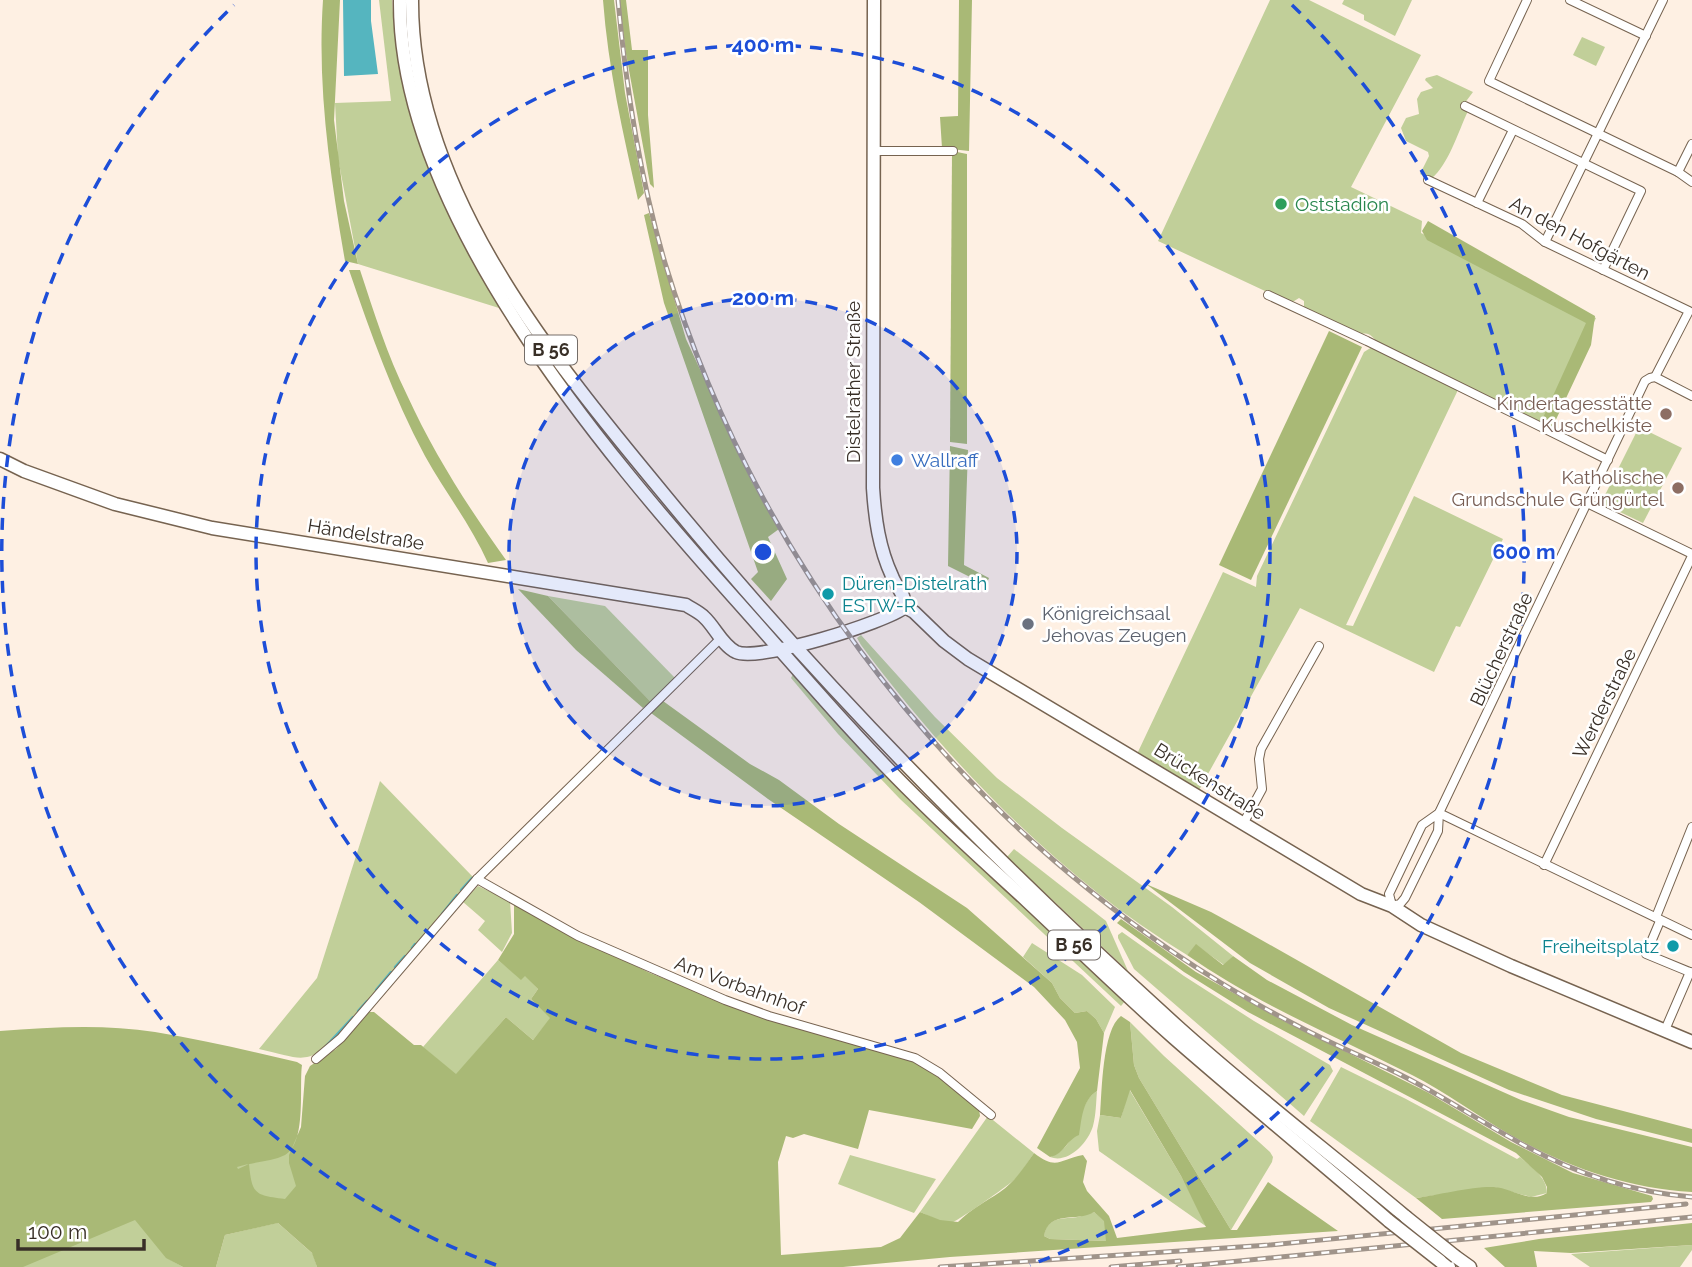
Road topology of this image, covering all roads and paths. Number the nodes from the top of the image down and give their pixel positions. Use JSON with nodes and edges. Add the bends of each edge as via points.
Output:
{"nodes":[{"id":1,"x":400,"y":0,"type":"edge"},
{"id":2,"x":412,"y":0,"type":"edge"},
{"id":3,"x":874,"y":0,"type":"edge"},
{"id":4,"x":1527,"y":0,"type":"edge"},
{"id":5,"x":1570,"y":0,"type":"edge"},
{"id":6,"x":1663,"y":0,"type":"edge"},
{"id":7,"x":1646,"y":36,"type":"junction"},
{"id":8,"x":1465,"y":106,"type":"dead end"},
{"id":9,"x":1513,"y":130,"type":"junction"},
{"id":10,"x":1599,"y":134,"type":"junction"},
{"id":11,"x":1692,"y":144,"type":"edge"},
{"id":12,"x":872,"y":151,"type":"junction"},
{"id":13,"x":953,"y":151,"type":"dead end"},
{"id":14,"x":1584,"y":163,"type":"junction"},
{"id":15,"x":1678,"y":172,"type":"junction"},
{"id":16,"x":1428,"y":180,"type":"dead end"},
{"id":17,"x":1692,"y":182,"type":"edge"},
{"id":18,"x":1477,"y":202,"type":"junction"},
{"id":19,"x":1545,"y":242,"type":"junction"},
{"id":20,"x":1602,"y":270,"type":"junction"},
{"id":21,"x":1268,"y":295,"type":"dead end"},
{"id":22,"x":1652,"y":377,"type":"junction"},
{"id":23,"x":1692,"y":396,"type":"edge"},
{"id":24,"x":0,"y":459,"type":"edge"},
{"id":25,"x":1608,"y":460,"type":"junction"},
{"id":26,"x":1587,"y":503,"type":"junction"},
{"id":27,"x":1692,"y":555,"type":"edge"},
{"id":28,"x":905,"y":607,"type":"junction"},
{"id":29,"x":721,"y":638,"type":"junction"},
{"id":30,"x":793,"y":646,"type":"junction"},
{"id":31,"x":1320,"y":646,"type":"dead end"},
{"id":32,"x":779,"y":649,"type":"junction"},
{"id":33,"x":1439,"y":813,"type":"junction"},
{"id":34,"x":1243,"y":824,"type":"junction"},
{"id":35,"x":1692,"y":827,"type":"edge"},
{"id":36,"x":1544,"y":865,"type":"junction"},
{"id":37,"x":477,"y":879,"type":"junction"},
{"id":38,"x":1392,"y":906,"type":"junction"},
{"id":39,"x":1658,"y":919,"type":"junction"},
{"id":40,"x":1692,"y":935,"type":"edge"},
{"id":41,"x":1691,"y":973,"type":"edge"},
{"id":42,"x":1665,"y":1030,"type":"junction"},
{"id":43,"x":1692,"y":1042,"type":"edge"},
{"id":44,"x":316,"y":1059,"type":"dead end"},
{"id":45,"x":991,"y":1115,"type":"dead end"},
{"id":46,"x":1448,"y":1261,"type":"edge"},
{"id":47,"x":1470,"y":1267,"type":"edge"}],
"edges":[{"from":1,"to":32,"type":"main road","number":"B 56","via":[[416,110],[440,181],[495,289],[621,466]]},
{"from":2,"to":30,"type":"main road","number":"B 56","via":[[419,77],[435,135],[452,180],[507,283],[538,332],[630,453]]},
{"from":3,"to":12,"type":"main road","name":"Distelrather Straße"},
{"from":4,"to":10,"type":"street","via":[[1489,81]]},
{"from":5,"to":7,"type":"street"},
{"from":6,"to":7,"type":"street"},
{"from":7,"to":10,"type":"street"},
{"from":8,"to":9,"type":"street"},
{"from":9,"to":14,"type":"street"},
{"from":9,"to":18,"type":"street"},
{"from":10,"to":14,"type":"street"},
{"from":10,"to":15,"type":"street"},
{"from":11,"to":15,"type":"street"},
{"from":12,"to":13,"type":"street"},
{"from":12,"to":28,"type":"main road","name":"Distelrather Straße","via":[[874,513],[885,559]]},
{"from":14,"to":19,"type":"street"},
{"from":14,"to":20,"type":"street","via":[[1641,191]]},
{"from":15,"to":17,"type":"street"},
{"from":16,"to":18,"type":"street","name":"An den Hofgärten"},
{"from":18,"to":19,"type":"street","name":"An den Hofgärten","via":[[1522,224]]},
{"from":19,"to":20,"type":"street","name":"An den Hofgärten"},
{"from":20,"to":22,"type":"street","name":"An den Hofgärten","via":[[1689,311]]},
{"from":21,"to":25,"type":"street"},
{"from":22,"to":23,"type":"street"},
{"from":22,"to":25,"type":"street","name":"Blücherstraße","via":[[1645,381]]},
{"from":24,"to":29,"type":"main road","name":"Händelstraße","via":[[115,504],[212,528],[686,606],[704,617]]},
{"from":25,"to":26,"type":"street","name":"Blücherstraße"},
{"from":26,"to":27,"type":"street"},
{"from":26,"to":33,"type":"street","name":"Blücherstraße"},
{"from":27,"to":36,"type":"street","name":"Werderstraße"},
{"from":28,"to":30,"type":"main road","via":[[874,623]]},
{"from":28,"to":34,"type":"main road","name":"Brückenstraße","via":[[968,659]]},
{"from":29,"to":32,"type":"main road","via":[[740,654]]},
{"from":29,"to":37,"type":"street"},
{"from":30,"to":32,"type":"main road"},
{"from":30,"to":46,"type":"main road","number":"B 56","bridge":true,"via":[[937,798],[1169,1019],[1406,1217]]},
{"from":31,"to":34,"type":"street","via":[[1261,749],[1262,789]]},
{"from":32,"to":46,"type":"main road","number":"B 56","bridge":true,"via":[[914,796],[1173,1037],[1389,1221]]},
{"from":33,"to":36,"type":"street"},
{"from":33,"to":38,"type":"street","name":"Blücherstraße","via":[[1438,831],[1405,898]]},
{"from":33,"to":38,"type":"street","name":"Blücherstraße","via":[[1422,825],[1389,894]]},
{"from":34,"to":38,"type":"main road","name":"Brückenstraße","via":[[1346,886]]},
{"from":35,"to":39,"type":"street"},
{"from":36,"to":39,"type":"street"},
{"from":37,"to":44,"type":"street","via":[[341,1038]]},
{"from":37,"to":45,"type":"street","name":"Am Vorbahnhof","via":[[578,936],[656,972],[769,1016],[915,1058]]},
{"from":38,"to":42,"type":"main road","name":"Brückenstraße","via":[[1413,921],[1472,948]]},
{"from":39,"to":40,"type":"street"},
{"from":39,"to":41,"type":"street","via":[[1646,954]]},
{"from":41,"to":42,"type":"street"},
{"from":42,"to":43,"type":"main road","name":"Brückenstraße"},
{"from":46,"to":47,"type":"main road","number":"B 56"}]}
